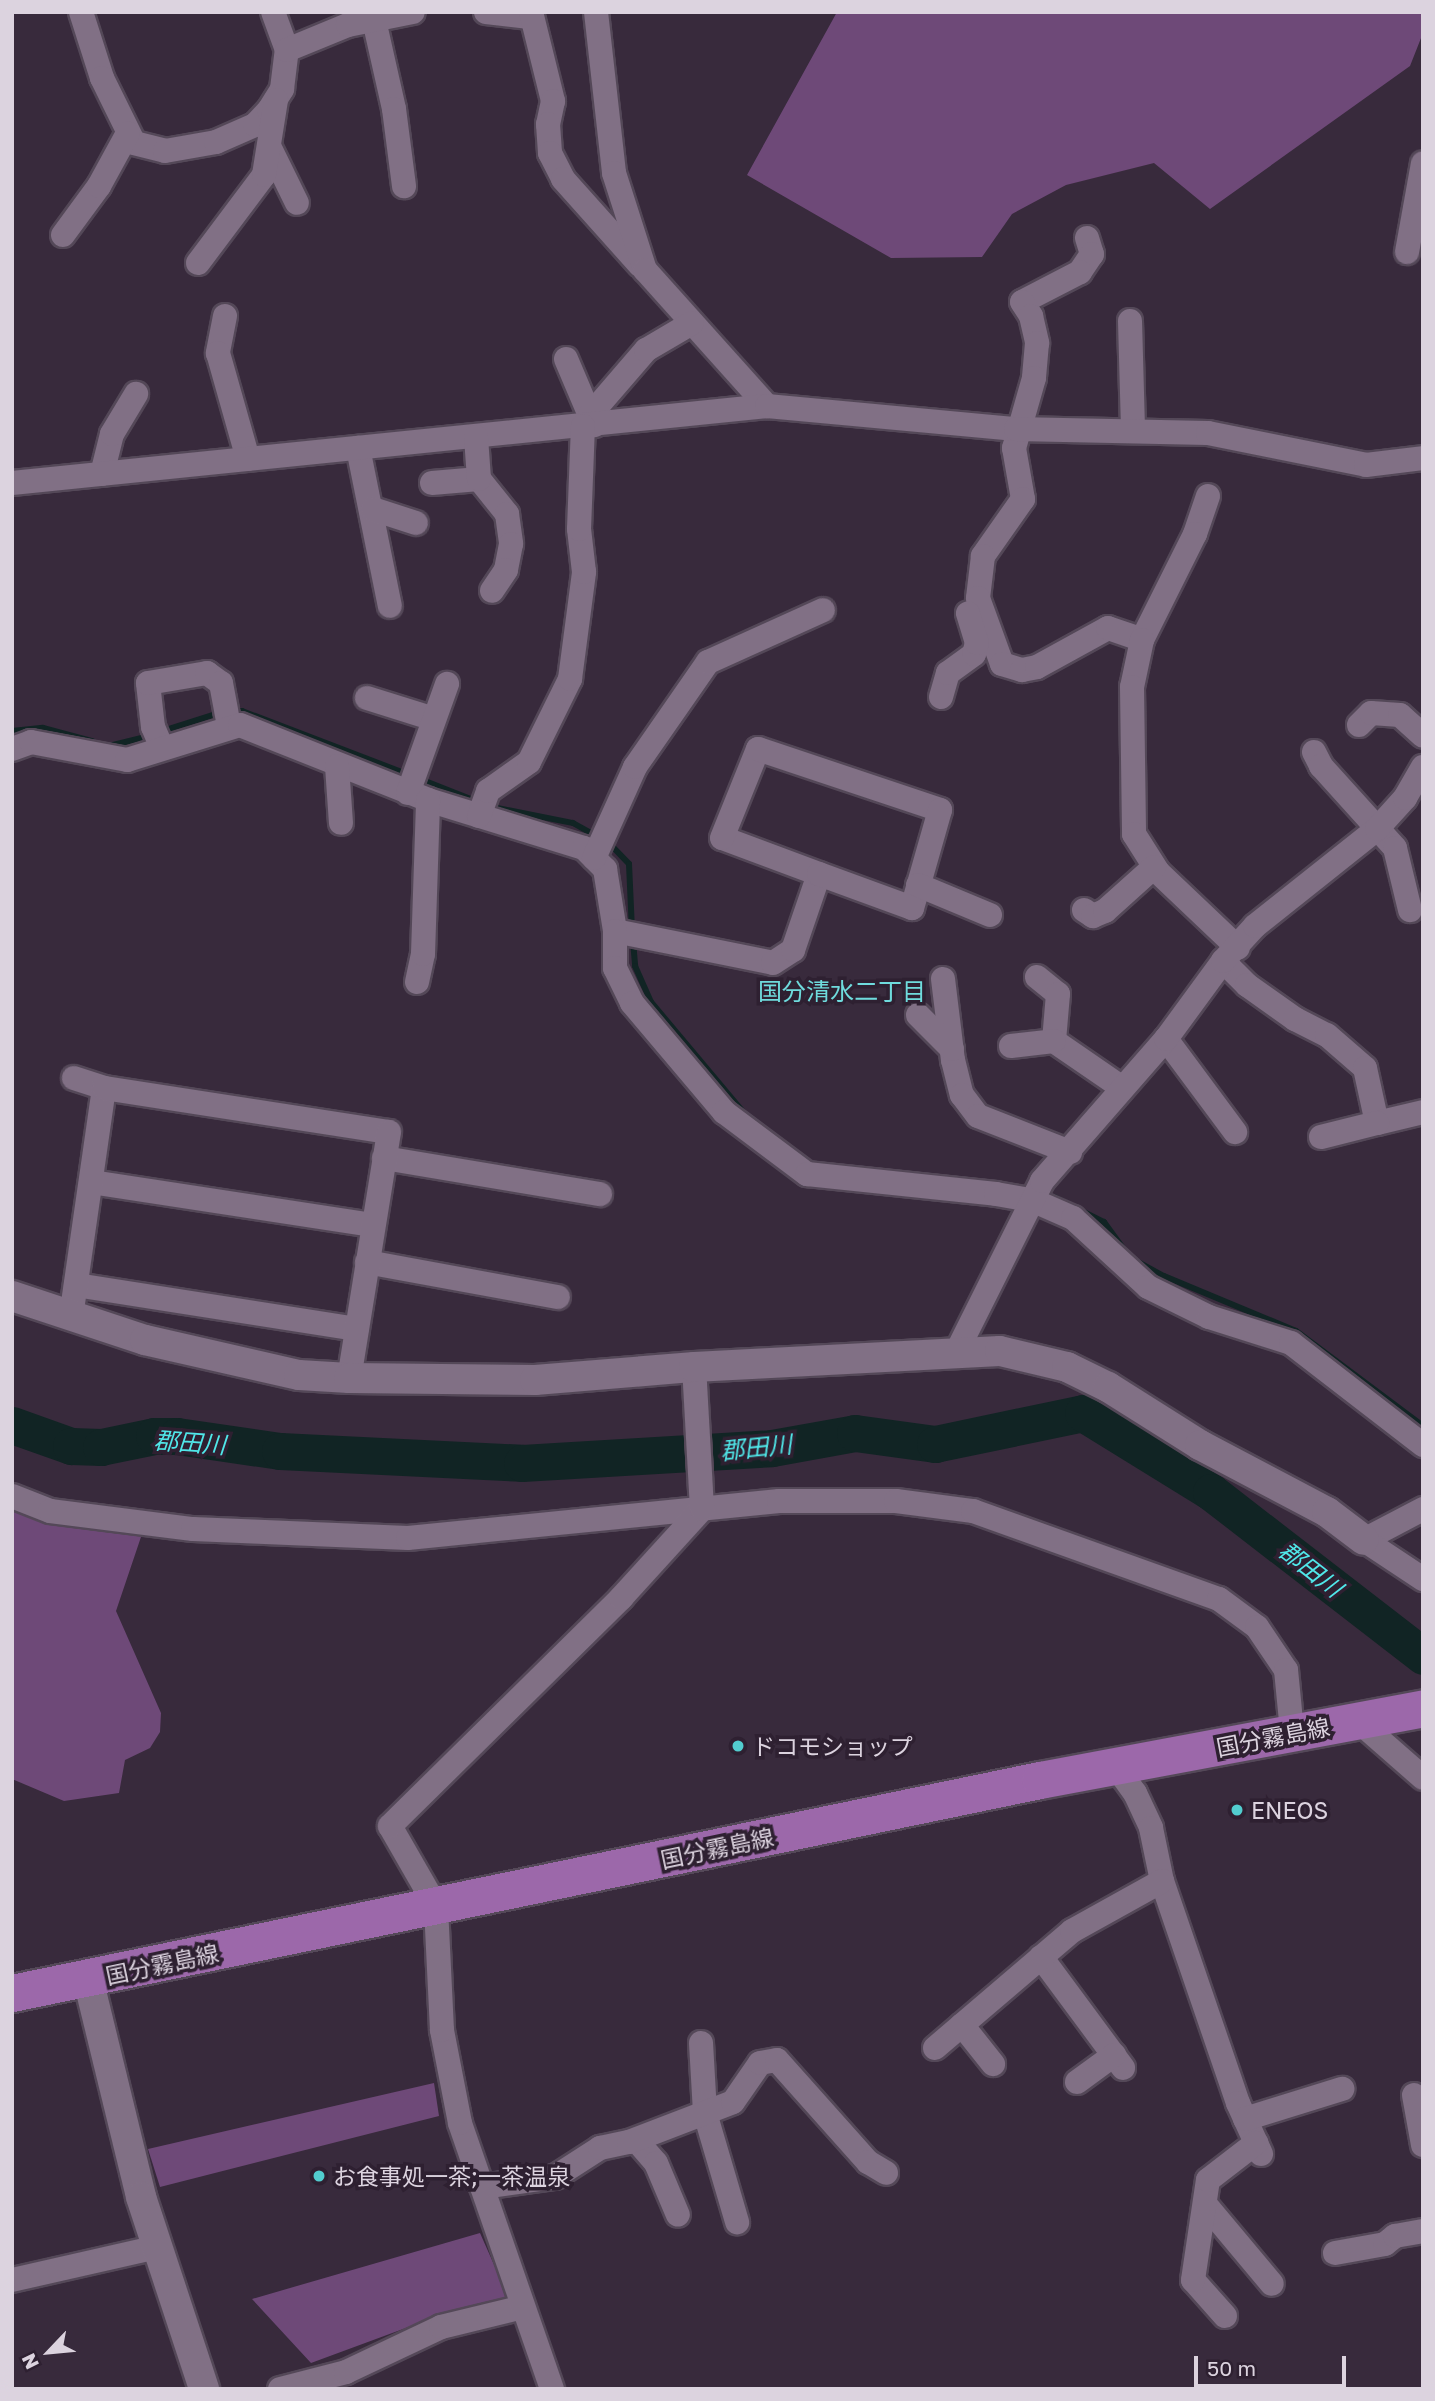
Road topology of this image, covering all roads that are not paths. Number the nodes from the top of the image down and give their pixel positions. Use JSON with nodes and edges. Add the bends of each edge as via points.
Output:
{"nodes":[{"id":1,"x":81,"y":12,"type":"edge"},
{"id":2,"x":273,"y":12,"type":"edge"},
{"id":3,"x":413,"y":12,"type":"edge"},
{"id":4,"x":486,"y":12,"type":"edge"},
{"id":5,"x":596,"y":12,"type":"edge"},
{"id":6,"x":530,"y":14,"type":"edge"},
{"id":7,"x":345,"y":18,"type":"edge"},
{"id":8,"x":374,"y":20,"type":"junction"},
{"id":9,"x":287,"y":50,"type":"junction"},
{"id":10,"x":275,"y":100,"type":"junction"},
{"id":11,"x":128,"y":133,"type":"junction"},
{"id":12,"x":270,"y":149,"type":"junction"},
{"id":13,"x":1423,"y":163,"type":"edge"},
{"id":14,"x":404,"y":186,"type":"dead end"},
{"id":15,"x":297,"y":203,"type":"dead end"},
{"id":16,"x":63,"y":235,"type":"dead end"},
{"id":17,"x":1087,"y":238,"type":"dead end"},
{"id":18,"x":1407,"y":252,"type":"dead end"},
{"id":19,"x":198,"y":263,"type":"dead end"},
{"id":20,"x":645,"y":270,"type":"junction"},
{"id":21,"x":225,"y":316,"type":"dead end"},
{"id":22,"x":1130,"y":321,"type":"dead end"},
{"id":23,"x":692,"y":323,"type":"junction"},
{"id":24,"x":566,"y":359,"type":"dead end"},
{"id":25,"x":136,"y":394,"type":"dead end"},
{"id":26,"x":767,"y":406,"type":"junction"},
{"id":27,"x":589,"y":422,"type":"junction"},
{"id":28,"x":1016,"y":429,"type":"junction"},
{"id":29,"x":1133,"y":430,"type":"junction"},
{"id":30,"x":476,"y":437,"type":"junction"},
{"id":31,"x":358,"y":448,"type":"junction"},
{"id":32,"x":1423,"y":458,"type":"edge"},
{"id":33,"x":248,"y":459,"type":"junction"},
{"id":34,"x":103,"y":474,"type":"junction"},
{"id":35,"x":479,"y":479,"type":"junction"},
{"id":36,"x":12,"y":483,"type":"edge"},
{"id":37,"x":432,"y":483,"type":"dead end"},
{"id":38,"x":1208,"y":496,"type":"dead end"},
{"id":39,"x":373,"y":509,"type":"junction"},
{"id":40,"x":416,"y":523,"type":"dead end"},
{"id":41,"x":983,"y":556,"type":"junction"},
{"id":42,"x":492,"y":591,"type":"dead end"},
{"id":43,"x":390,"y":606,"type":"dead end"},
{"id":44,"x":823,"y":610,"type":"dead end"},
{"id":45,"x":1142,"y":640,"type":"junction"},
{"id":46,"x":447,"y":684,"type":"dead end"},
{"id":47,"x":941,"y":697,"type":"dead end"},
{"id":48,"x":367,"y":698,"type":"dead end"},
{"id":49,"x":434,"y":719,"type":"junction"},
{"id":50,"x":1359,"y":725,"type":"dead end"},
{"id":51,"x":229,"y":726,"type":"junction"},
{"id":52,"x":1423,"y":736,"type":"edge"},
{"id":53,"x":158,"y":740,"type":"junction"},
{"id":54,"x":12,"y":749,"type":"edge"},
{"id":55,"x":1314,"y":752,"type":"dead end"},
{"id":56,"x":337,"y":766,"type":"junction"},
{"id":57,"x":1423,"y":767,"type":"edge"},
{"id":58,"x":415,"y":794,"type":"junction"},
{"id":59,"x":1414,"y":804,"type":"edge"},
{"id":60,"x":479,"y":815,"type":"junction"},
{"id":61,"x":341,"y":823,"type":"dead end"},
{"id":62,"x":1377,"y":829,"type":"junction"},
{"id":63,"x":595,"y":855,"type":"junction"},
{"id":64,"x":1154,"y":867,"type":"junction"},
{"id":65,"x":819,"y":874,"type":"junction"},
{"id":66,"x":918,"y":885,"type":"junction"},
{"id":67,"x":1084,"y":910,"type":"dead end"},
{"id":68,"x":1410,"y":910,"type":"dead end"},
{"id":69,"x":990,"y":915,"type":"dead end"},
{"id":70,"x":627,"y":934,"type":"junction"},
{"id":71,"x":1231,"y":954,"type":"junction"},
{"id":72,"x":1037,"y":977,"type":"dead end"},
{"id":73,"x":943,"y":979,"type":"dead end"},
{"id":74,"x":417,"y":982,"type":"dead end"},
{"id":75,"x":918,"y":1015,"type":"dead end"},
{"id":76,"x":1166,"y":1039,"type":"junction"},
{"id":77,"x":1054,"y":1041,"type":"junction"},
{"id":78,"x":1011,"y":1046,"type":"dead end"},
{"id":79,"x":952,"y":1049,"type":"junction"},
{"id":80,"x":74,"y":1078,"type":"dead end"},
{"id":81,"x":1121,"y":1087,"type":"junction"},
{"id":82,"x":104,"y":1088,"type":"junction"},
{"id":83,"x":1423,"y":1112,"type":"edge"},
{"id":84,"x":1377,"y":1123,"type":"junction"},
{"id":85,"x":1235,"y":1132,"type":"dead end"},
{"id":86,"x":1321,"y":1137,"type":"dead end"},
{"id":87,"x":1070,"y":1152,"type":"junction"},
{"id":88,"x":384,"y":1158,"type":"junction"},
{"id":89,"x":91,"y":1182,"type":"junction"},
{"id":90,"x":1038,"y":1191,"type":"junction"},
{"id":91,"x":600,"y":1194,"type":"dead end"},
{"id":92,"x":373,"y":1226,"type":"junction"},
{"id":93,"x":368,"y":1262,"type":"junction"},
{"id":94,"x":76,"y":1285,"type":"junction"},
{"id":95,"x":12,"y":1296,"type":"edge"},
{"id":96,"x":558,"y":1297,"type":"dead end"},
{"id":97,"x":71,"y":1317,"type":"junction"},
{"id":98,"x":356,"y":1329,"type":"junction"},
{"id":99,"x":957,"y":1350,"type":"junction"},
{"id":100,"x":694,"y":1367,"type":"junction"},
{"id":101,"x":349,"y":1378,"type":"junction"},
{"id":102,"x":1423,"y":1445,"type":"edge"},
{"id":103,"x":12,"y":1496,"type":"edge"},
{"id":104,"x":702,"y":1509,"type":"junction"},
{"id":105,"x":1423,"y":1509,"type":"edge"},
{"id":106,"x":1364,"y":1540,"type":"junction"},
{"id":107,"x":1423,"y":1578,"type":"edge"},
{"id":108,"x":1423,"y":1708,"type":"edge"},
{"id":109,"x":1358,"y":1721,"type":"junction"},
{"id":110,"x":1292,"y":1731,"type":"junction"},
{"id":111,"x":1116,"y":1767,"type":"junction"},
{"id":112,"x":1423,"y":1779,"type":"edge"},
{"id":113,"x":1162,"y":1881,"type":"junction"},
{"id":114,"x":436,"y":1906,"type":"junction"},
{"id":115,"x":1041,"y":1957,"type":"junction"},
{"id":116,"x":88,"y":1979,"type":"junction"},
{"id":117,"x":12,"y":1993,"type":"edge"},
{"id":118,"x":962,"y":2025,"type":"junction"},
{"id":119,"x":701,"y":2043,"type":"dead end"},
{"id":120,"x":934,"y":2048,"type":"dead end"},
{"id":121,"x":993,"y":2064,"type":"dead end"},
{"id":122,"x":1077,"y":2082,"type":"dead end"},
{"id":123,"x":1342,"y":2089,"type":"dead end"},
{"id":124,"x":1414,"y":2095,"type":"dead end"},
{"id":125,"x":705,"y":2113,"type":"junction"},
{"id":126,"x":1245,"y":2119,"type":"junction"},
{"id":127,"x":636,"y":2140,"type":"junction"},
{"id":128,"x":1423,"y":2145,"type":"edge"},
{"id":129,"x":886,"y":2173,"type":"dead end"},
{"id":130,"x":482,"y":2187,"type":"junction"},
{"id":131,"x":1205,"y":2204,"type":"junction"},
{"id":132,"x":678,"y":2215,"type":"dead end"},
{"id":133,"x":737,"y":2222,"type":"dead end"},
{"id":134,"x":1423,"y":2231,"type":"edge"},
{"id":135,"x":157,"y":2247,"type":"junction"},
{"id":136,"x":1335,"y":2253,"type":"dead end"},
{"id":137,"x":12,"y":2280,"type":"edge"},
{"id":138,"x":1272,"y":2284,"type":"dead end"},
{"id":139,"x":523,"y":2307,"type":"junction"},
{"id":140,"x":1225,"y":2316,"type":"dead end"},
{"id":141,"x":205,"y":2389,"type":"edge"},
{"id":142,"x":280,"y":2389,"type":"edge"},
{"id":143,"x":552,"y":2389,"type":"edge"}],
"edges":[{"from":1,"to":11,"type":"street","via":[[102,78]]},
{"from":2,"to":9,"type":"street"},
{"from":3,"to":8,"type":"street"},
{"from":4,"to":6,"type":"street"},
{"from":5,"to":20,"type":"street","via":[[614,173]]},
{"from":6,"to":20,"type":"street","via":[[554,101],[548,124],[550,153],[563,179]]},
{"from":7,"to":8,"type":"street"},
{"from":7,"to":9,"type":"street"},
{"from":8,"to":14,"type":"street","via":[[394,108]]},
{"from":9,"to":10,"type":"street","via":[[282,89]]},
{"from":10,"to":11,"type":"street","via":[[255,125],[216,142],[165,151],[134,143]]},
{"from":10,"to":12,"type":"street"},
{"from":11,"to":16,"type":"street","via":[[99,186]]},
{"from":12,"to":15,"type":"street"},
{"from":12,"to":19,"type":"street","via":[[264,175]]},
{"from":13,"to":18,"type":"street"},
{"from":17,"to":28,"type":"street","via":[[1092,254],[1080,272],[1022,302],[1031,316],[1037,343],[1034,378]]},
{"from":20,"to":23,"type":"street"},
{"from":21,"to":33,"type":"street","via":[[209,350]]},
{"from":22,"to":29,"type":"street"},
{"from":23,"to":26,"type":"street"},
{"from":23,"to":27,"type":"street","via":[[646,350]]},
{"from":24,"to":27,"type":"street"},
{"from":25,"to":34,"type":"street","via":[[112,434]]},
{"from":26,"to":27,"type":"street"},
{"from":26,"to":28,"type":"street"},
{"from":27,"to":30,"type":"street"},
{"from":27,"to":60,"type":"street","via":[[579,529],[584,572],[570,679],[529,762],[488,791]]},
{"from":28,"to":29,"type":"street"},
{"from":28,"to":41,"type":"street","via":[[1014,448],[1023,499]]},
{"from":29,"to":32,"type":"street","via":[[1208,433],[1366,465]]},
{"from":30,"to":31,"type":"street"},
{"from":30,"to":35,"type":"street"},
{"from":31,"to":33,"type":"street"},
{"from":31,"to":39,"type":"street"},
{"from":33,"to":34,"type":"street"},
{"from":34,"to":36,"type":"street"},
{"from":35,"to":37,"type":"street"},
{"from":35,"to":42,"type":"street","via":[[507,514],[511,544],[506,570]]},
{"from":38,"to":45,"type":"street","via":[[1195,534]]},
{"from":39,"to":40,"type":"street"},
{"from":39,"to":43,"type":"street"},
{"from":41,"to":45,"type":"street","via":[[978,598],[1002,664],[1021,670],[1037,667],[1108,628]]},
{"from":41,"to":47,"type":"street","via":[[965,579],[966,608],[977,643],[974,654],[948,673]]},
{"from":44,"to":63,"type":"street","via":[[708,662],[635,767]]},
{"from":45,"to":64,"type":"street","via":[[1132,687],[1134,834]]},
{"from":46,"to":49,"type":"street"},
{"from":48,"to":49,"type":"street"},
{"from":49,"to":58,"type":"street","via":[[418,764]]},
{"from":50,"to":52,"type":"street","via":[[1371,713],[1400,715]]},
{"from":51,"to":53,"type":"street"},
{"from":51,"to":53,"type":"street","via":[[221,682],[207,673],[148,683]]},
{"from":51,"to":56,"type":"street","via":[[240,725]]},
{"from":53,"to":54,"type":"street","via":[[127,760],[31,742]]},
{"from":55,"to":62,"type":"street"},
{"from":56,"to":58,"type":"street"},
{"from":56,"to":61,"type":"street"},
{"from":57,"to":59,"type":"street"},
{"from":58,"to":60,"type":"street"},
{"from":58,"to":74,"type":"street","via":[[423,954]]},
{"from":59,"to":62,"type":"street"},
{"from":60,"to":63,"type":"street"},
{"from":62,"to":68,"type":"street","via":[[1395,848]]},
{"from":62,"to":71,"type":"street","via":[[1255,926]]},
{"from":63,"to":70,"type":"street","via":[[605,869]]},
{"from":64,"to":67,"type":"street","via":[[1105,911],[1093,916]]},
{"from":64,"to":71,"type":"street"},
{"from":65,"to":66,"type":"street","via":[[912,908]]},
{"from":65,"to":66,"type":"street","via":[[722,838],[758,749],[940,810]]},
{"from":65,"to":70,"type":"street","via":[[793,950],[772,963]]},
{"from":66,"to":69,"type":"street"},
{"from":70,"to":90,"type":"street","via":[[615,968],[632,1003],[724,1112],[807,1174]]},
{"from":71,"to":76,"type":"street"},
{"from":71,"to":84,"type":"street","via":[[1247,985],[1326,1035],[1366,1068]]},
{"from":72,"to":77,"type":"street","via":[[1058,994]]},
{"from":73,"to":79,"type":"street"},
{"from":75,"to":79,"type":"street"},
{"from":76,"to":81,"type":"street"},
{"from":76,"to":85,"type":"street"},
{"from":77,"to":78,"type":"street"},
{"from":77,"to":81,"type":"street"},
{"from":79,"to":87,"type":"street","via":[[962,1095],[978,1116]]},
{"from":80,"to":82,"type":"street"},
{"from":81,"to":87,"type":"street"},
{"from":82,"to":88,"type":"street","via":[[389,1132]]},
{"from":82,"to":89,"type":"street"},
{"from":83,"to":84,"type":"street"},
{"from":84,"to":86,"type":"street"},
{"from":87,"to":90,"type":"street"},
{"from":88,"to":91,"type":"street"},
{"from":88,"to":92,"type":"street"},
{"from":89,"to":92,"type":"street"},
{"from":89,"to":94,"type":"street"},
{"from":90,"to":99,"type":"street"},
{"from":90,"to":102,"type":"street","via":[[1148,1287],[1209,1317],[1291,1343]]},
{"from":92,"to":93,"type":"street"},
{"from":93,"to":96,"type":"street"},
{"from":93,"to":98,"type":"street"},
{"from":94,"to":97,"type":"street"},
{"from":94,"to":98,"type":"street"},
{"from":95,"to":97,"type":"street"},
{"from":97,"to":101,"type":"street","via":[[145,1340],[299,1375]]},
{"from":98,"to":101,"type":"street"},
{"from":99,"to":100,"type":"street"},
{"from":99,"to":106,"type":"street","via":[[1000,1352],[1067,1367],[1327,1513]]},
{"from":100,"to":101,"type":"street","via":[[535,1380]]},
{"from":100,"to":104,"type":"street"},
{"from":103,"to":104,"type":"street","via":[[50,1511],[193,1530],[408,1538]]},
{"from":104,"to":110,"type":"street","via":[[779,1501],[896,1501],[973,1511],[1219,1599],[1257,1627],[1286,1670]]},
{"from":104,"to":114,"type":"street","via":[[621,1598],[390,1826]]},
{"from":105,"to":106,"type":"street"},
{"from":106,"to":107,"type":"street"},
{"from":108,"to":109,"type":"main road","name":"国分霧島線"},
{"from":109,"to":110,"type":"main road","name":"国分霧島線"},
{"from":109,"to":112,"type":"street"},
{"from":110,"to":111,"type":"main road","name":"国分霧島線"},
{"from":111,"to":113,"type":"street","via":[[1151,1828]]},
{"from":111,"to":114,"type":"main road","name":"国分霧島線"},
{"from":113,"to":115,"type":"street","via":[[1072,1931]]},
{"from":113,"to":126,"type":"street"},
{"from":114,"to":116,"type":"main road","name":"国分霧島線"},
{"from":114,"to":130,"type":"street","via":[[442,2030],[460,2123]]},
{"from":115,"to":118,"type":"street"},
{"from":115,"to":122,"type":"street","via":[[1119,2062]]},
{"from":116,"to":117,"type":"main road","name":"国分霧島線"},
{"from":116,"to":135,"type":"street"},
{"from":118,"to":120,"type":"street"},
{"from":118,"to":121,"type":"street"},
{"from":119,"to":125,"type":"street"},
{"from":123,"to":126,"type":"street"},
{"from":124,"to":128,"type":"street"},
{"from":125,"to":127,"type":"street"},
{"from":125,"to":129,"type":"street","via":[[733,2102],[760,2063],[777,2060],[868,2162]]},
{"from":125,"to":133,"type":"street"},
{"from":126,"to":131,"type":"street","via":[[1259,2148],[1208,2179]]},
{"from":127,"to":130,"type":"street","via":[[600,2148],[555,2177]]},
{"from":127,"to":132,"type":"street","via":[[656,2163]]},
{"from":130,"to":139,"type":"street"},
{"from":131,"to":138,"type":"street"},
{"from":131,"to":140,"type":"street","via":[[1193,2280]]},
{"from":134,"to":136,"type":"street"},
{"from":135,"to":137,"type":"street"},
{"from":135,"to":141,"type":"street"},
{"from":139,"to":142,"type":"street","via":[[441,2327],[346,2372]]},
{"from":139,"to":143,"type":"street"}]}
